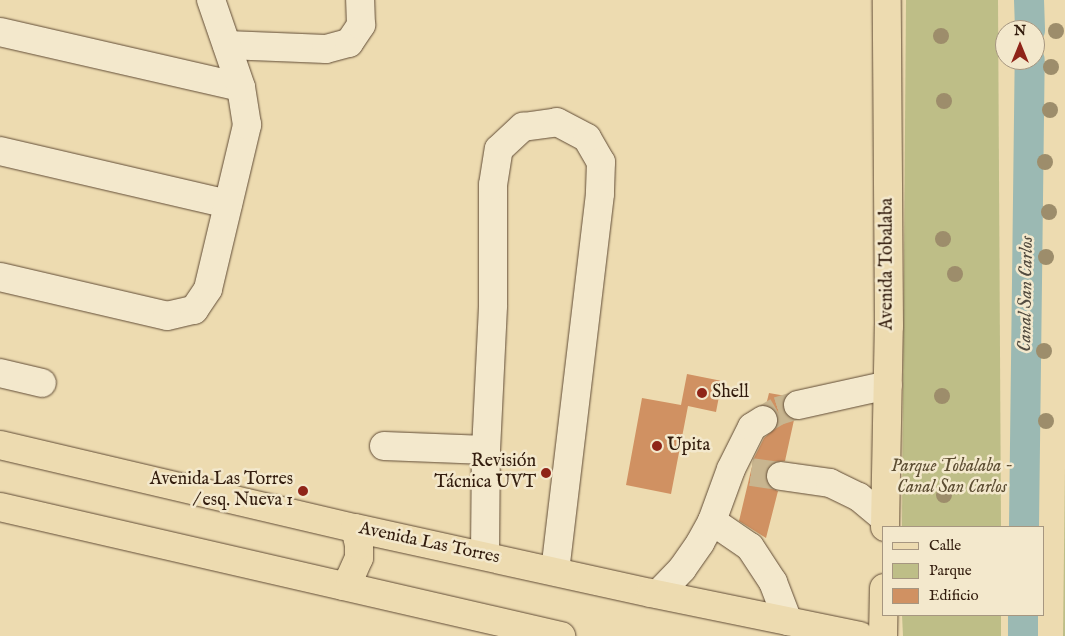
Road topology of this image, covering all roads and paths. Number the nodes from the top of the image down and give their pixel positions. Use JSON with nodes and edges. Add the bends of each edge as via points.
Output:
{"nodes":[{"id":1,"x":211,"y":0,"type":"edge"},
{"id":2,"x":360,"y":0,"type":"edge"},
{"id":3,"x":887,"y":0,"type":"edge"},
{"id":4,"x":0,"y":32,"type":"edge"},
{"id":5,"x":227,"y":45,"type":"junction"},
{"id":6,"x":241,"y":87,"type":"junction"},
{"id":7,"x":0,"y":151,"type":"edge"},
{"id":8,"x":228,"y":204,"type":"junction"},
{"id":9,"x":0,"y":278,"type":"edge"},
{"id":10,"x":0,"y":373,"type":"edge"},
{"id":11,"x":42,"y":383,"type":"dead end"},
{"id":12,"x":888,"y":385,"type":"junction"},
{"id":13,"x":798,"y":405,"type":"tunnel mouth"},
{"id":14,"x":763,"y":420,"type":"tunnel mouth"},
{"id":15,"x":0,"y":445,"type":"edge"},
{"id":16,"x":384,"y":446,"type":"dead end"},
{"id":17,"x":486,"y":450,"type":"junction"},
{"id":18,"x":781,"y":476,"type":"tunnel mouth"},
{"id":19,"x":0,"y":508,"type":"edge"},
{"id":20,"x":712,"y":521,"type":"junction"},
{"id":21,"x":885,"y":523,"type":"edge"},
{"id":22,"x":356,"y":528,"type":"junction"},
{"id":23,"x":485,"y":556,"type":"junction"},
{"id":24,"x":555,"y":571,"type":"junction"},
{"id":25,"x":342,"y":586,"type":"junction"},
{"id":26,"x":658,"y":594,"type":"junction"},
{"id":27,"x":883,"y":616,"type":"edge"},
{"id":28,"x":788,"y":621,"type":"junction"},
{"id":29,"x":561,"y":636,"type":"edge"},
{"id":30,"x":860,"y":636,"type":"edge"},
{"id":31,"x":883,"y":636,"type":"edge"}],
"edges":[{"from":1,"to":5,"type":"lane"},
{"from":2,"to":5,"type":"lane","via":[[361,25],[349,42],[326,49]]},
{"from":3,"to":12,"type":"main road","name":"Avenida Tobalaba"},
{"from":4,"to":6,"type":"lane"},
{"from":5,"to":6,"type":"lane"},
{"from":6,"to":8,"type":"lane","via":[[247,125]]},
{"from":7,"to":8,"type":"lane"},
{"from":8,"to":9,"type":"lane","via":[[208,289],[194,310],[167,316]]},
{"from":10,"to":11,"type":"lane"},
{"from":12,"to":13,"type":"lane"},
{"from":12,"to":21,"type":"main road","name":"Avenida Tobalaba"},
{"from":14,"to":20,"type":"lane","via":[[752,427],[741,471]]},
{"from":15,"to":22,"type":"main road","name":"Avenida Las Torres"},
{"from":16,"to":17,"type":"lane"},
{"from":17,"to":23,"type":"lane"},
{"from":17,"to":24,"type":"lane","via":[[493,305],[493,185],[499,149],[523,127],[557,122],[587,138],[601,162],[600,194]]},
{"from":18,"to":21,"type":"lane","via":[[830,483],[859,497]]},
{"from":19,"to":25,"type":"main road"},
{"from":20,"to":26,"type":"lane","via":[[682,570]]},
{"from":20,"to":28,"type":"lane","via":[[750,546],[773,582]]},
{"from":22,"to":23,"type":"main road","name":"Avenida Las Torres"},
{"from":22,"to":25,"type":"main road","via":[[359,558],[350,578]]},
{"from":23,"to":24,"type":"main road","name":"Avenida Las Torres"},
{"from":24,"to":26,"type":"main road","name":"Avenida Las Torres"},
{"from":25,"to":29,"type":"main road"},
{"from":26,"to":28,"type":"main road","name":"Avenida Las Torres"},
{"from":27,"to":31,"type":"main road"},
{"from":28,"to":30,"type":"main road","name":"Avenida Las Torres"}]}
